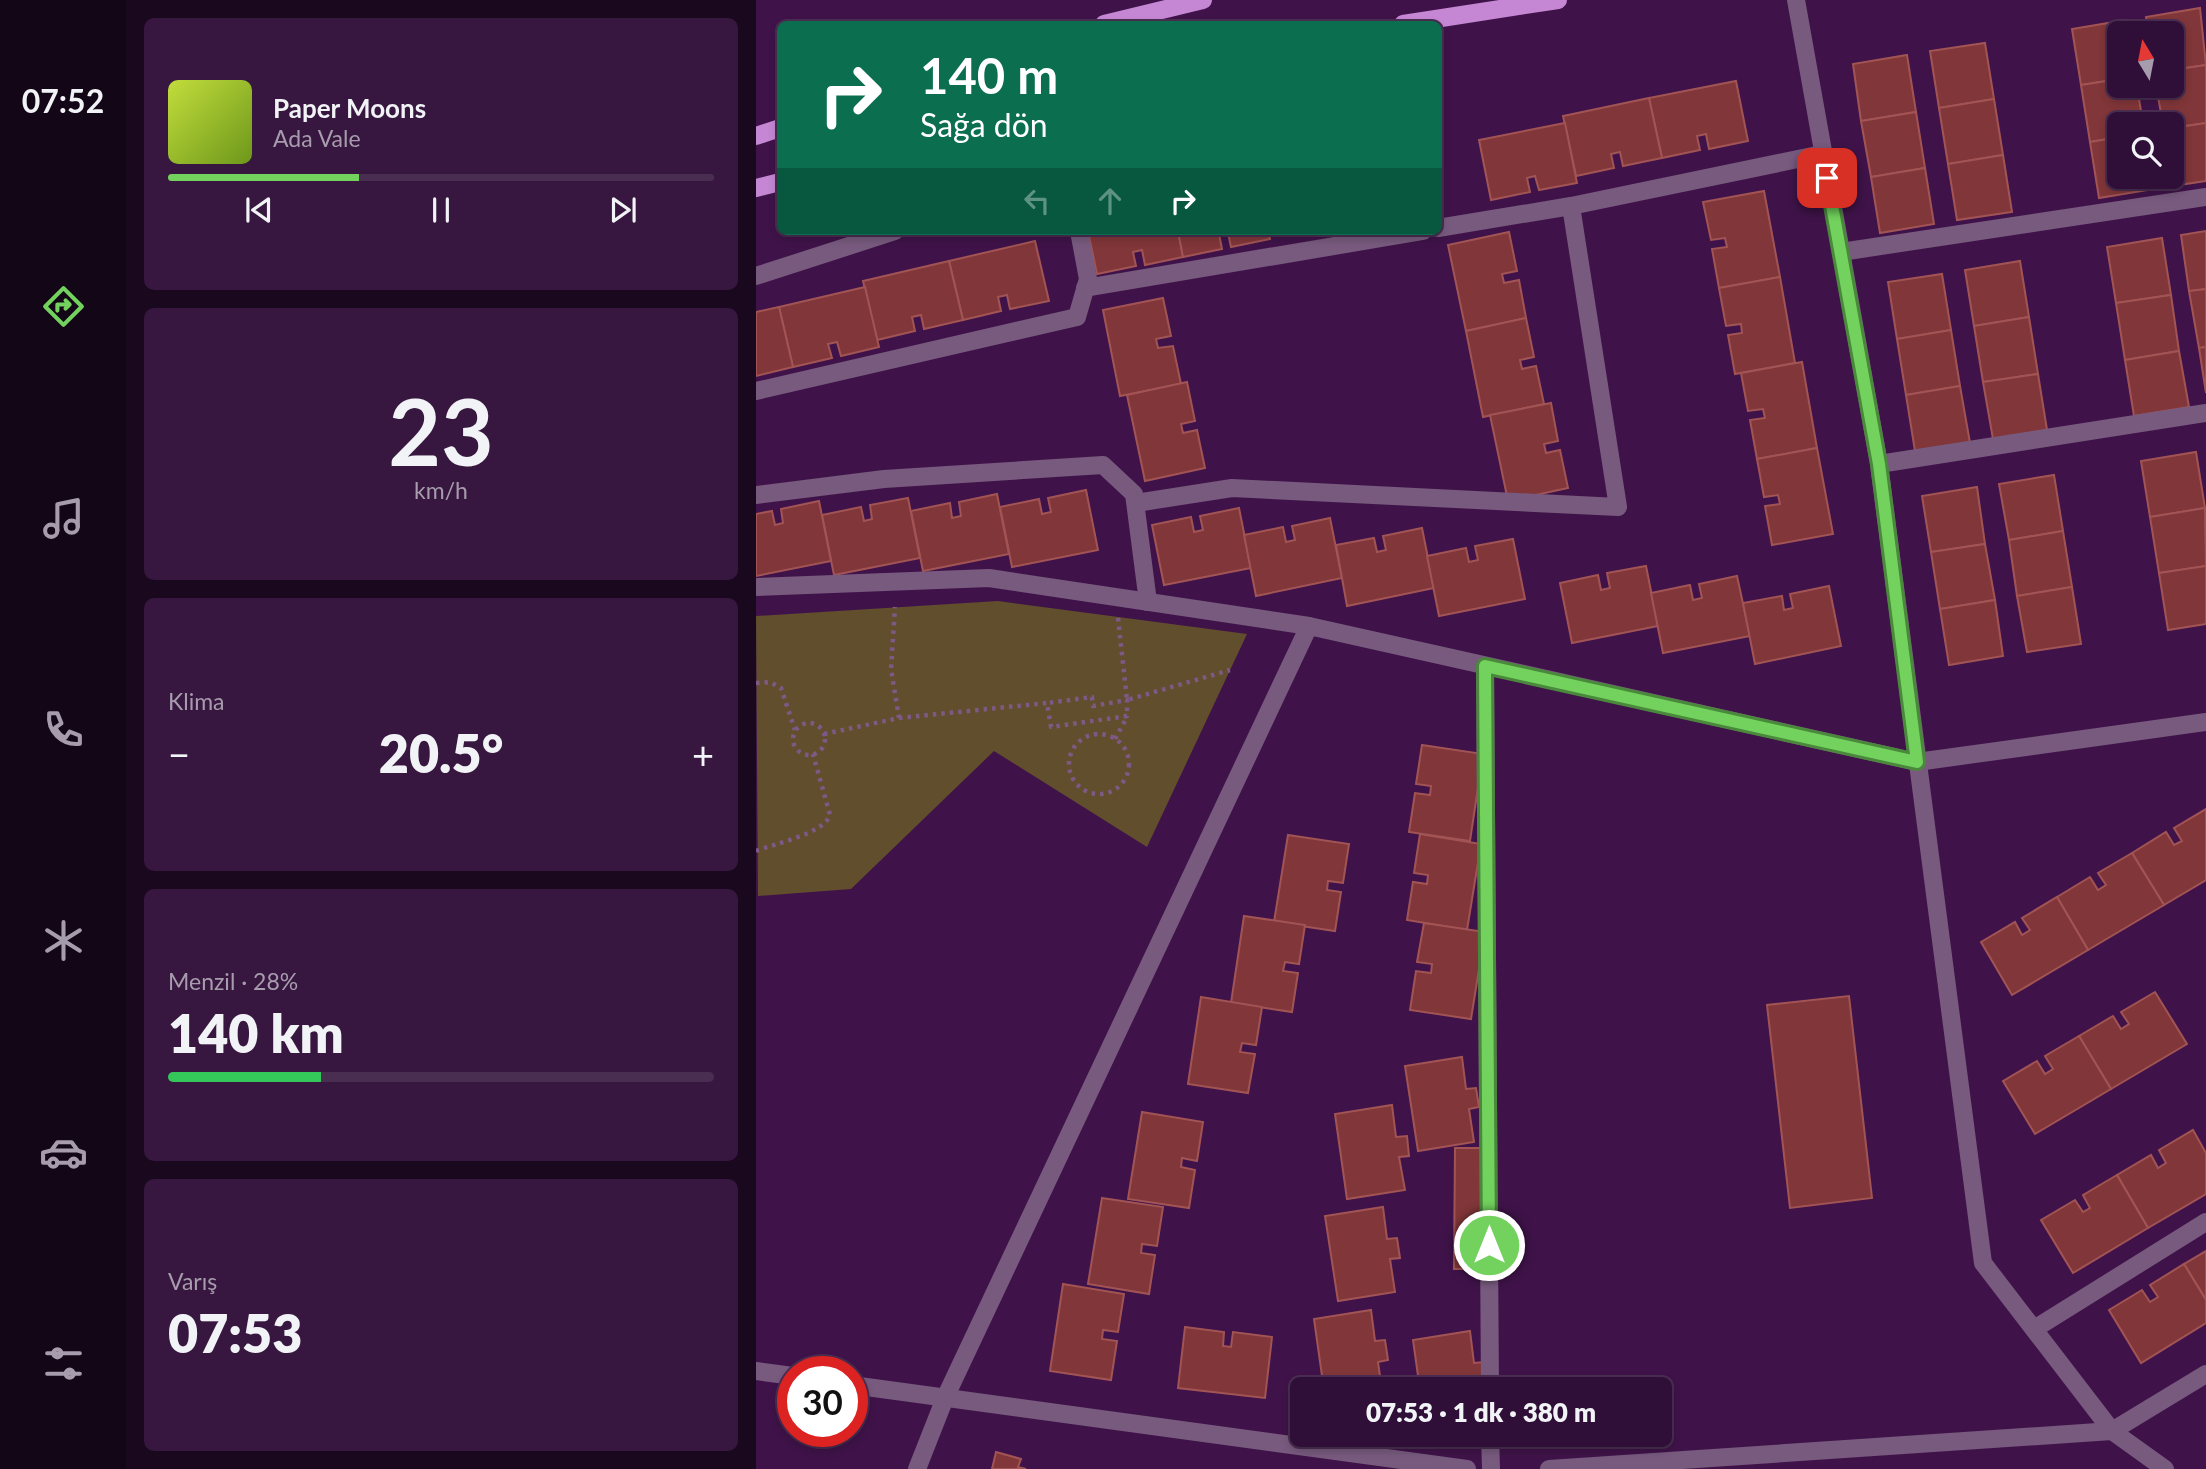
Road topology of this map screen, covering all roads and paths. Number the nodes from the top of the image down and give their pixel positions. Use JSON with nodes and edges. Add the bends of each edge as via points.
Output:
{"nodes":[{"id":1,"x":1203,"y":0,"type":"edge"},
{"id":2,"x":1558,"y":0,"type":"edge"},
{"id":3,"x":1796,"y":0,"type":"edge"},
{"id":4,"x":1116,"y":21,"type":"edge"},
{"id":5,"x":1422,"y":21,"type":"edge"},
{"id":6,"x":777,"y":129,"type":"edge"},
{"id":7,"x":756,"y":136,"type":"edge"},
{"id":8,"x":1822,"y":153,"type":"junction"},
{"id":9,"x":777,"y":182,"type":"edge"},
{"id":10,"x":756,"y":188,"type":"edge"},
{"id":11,"x":2206,"y":197,"type":"edge"},
{"id":12,"x":1571,"y":206,"type":"junction"},
{"id":13,"x":1442,"y":227,"type":"edge"},
{"id":14,"x":883,"y":235,"type":"edge"},
{"id":15,"x":1080,"y":235,"type":"edge"},
{"id":16,"x":1399,"y":235,"type":"edge"},
{"id":17,"x":1841,"y":252,"type":"junction"},
{"id":18,"x":756,"y":276,"type":"edge"},
{"id":19,"x":1085,"y":288,"type":"junction"},
{"id":20,"x":756,"y":391,"type":"edge"},
{"id":21,"x":2206,"y":413,"type":"edge"},
{"id":22,"x":1879,"y":464,"type":"junction"},
{"id":23,"x":756,"y":495,"type":"edge"},
{"id":24,"x":1136,"y":503,"type":"junction"},
{"id":25,"x":756,"y":587,"type":"edge"},
{"id":26,"x":1148,"y":602,"type":"junction"},
{"id":27,"x":895,"y":607,"type":"dead end"},
{"id":28,"x":1118,"y":617,"type":"dead end"},
{"id":29,"x":1309,"y":626,"type":"junction"},
{"id":30,"x":1485,"y":666,"type":"junction"},
{"id":31,"x":1230,"y":670,"type":"dead end"},
{"id":32,"x":756,"y":683,"type":"edge"},
{"id":33,"x":1126,"y":701,"type":"junction"},
{"id":34,"x":1047,"y":703,"type":"junction"},
{"id":35,"x":1127,"y":716,"type":"junction"},
{"id":36,"x":899,"y":718,"type":"junction"},
{"id":37,"x":2206,"y":722,"type":"edge"},
{"id":38,"x":795,"y":731,"type":"junction"},
{"id":39,"x":824,"y":734,"type":"junction"},
{"id":40,"x":1115,"y":739,"type":"junction"},
{"id":41,"x":813,"y":754,"type":"junction"},
{"id":42,"x":1917,"y":762,"type":"junction"},
{"id":43,"x":756,"y":851,"type":"edge"},
{"id":44,"x":2206,"y":1222,"type":"edge"},
{"id":45,"x":2034,"y":1329,"type":"junction"},
{"id":46,"x":756,"y":1371,"type":"edge"},
{"id":47,"x":777,"y":1374,"type":"edge"},
{"id":48,"x":2206,"y":1374,"type":"edge"},
{"id":49,"x":1490,"y":1377,"type":"edge"},
{"id":50,"x":868,"y":1387,"type":"edge"},
{"id":51,"x":945,"y":1398,"type":"junction"},
{"id":52,"x":2112,"y":1431,"type":"junction"},
{"id":53,"x":1490,"y":1447,"type":"edge"},
{"id":54,"x":917,"y":1469,"type":"edge"},
{"id":55,"x":1466,"y":1469,"type":"edge"},
{"id":56,"x":1491,"y":1469,"type":"edge"},
{"id":57,"x":1549,"y":1469,"type":"edge"},
{"id":58,"x":2165,"y":1469,"type":"edge"}],
"edges":[{"from":1,"to":4,"type":"main road"},
{"from":2,"to":5,"type":"main road"},
{"from":3,"to":8,"type":"street"},
{"from":6,"to":7,"type":"main road"},
{"from":8,"to":12,"type":"street"},
{"from":8,"to":17,"type":"street"},
{"from":9,"to":10,"type":"main road"},
{"from":11,"to":17,"type":"street"},
{"from":12,"to":13,"type":"street"},
{"from":12,"to":24,"type":"street","via":[[1618,507],[1233,488]]},
{"from":14,"to":18,"type":"street"},
{"from":15,"to":19,"type":"street","via":[[1088,279]]},
{"from":16,"to":19,"type":"street"},
{"from":17,"to":22,"type":"street"},
{"from":19,"to":20,"type":"street","via":[[1077,317]]},
{"from":21,"to":22,"type":"street"},
{"from":22,"to":42,"type":"street"},
{"from":23,"to":24,"type":"street","via":[[884,479],[1103,465],[1134,494]]},
{"from":24,"to":26,"type":"street"},
{"from":25,"to":26,"type":"street","via":[[989,578]]},
{"from":26,"to":29,"type":"street"},
{"from":27,"to":36,"type":"path","via":[[891,669]]},
{"from":28,"to":33,"type":"path"},
{"from":29,"to":30,"type":"street"},
{"from":29,"to":51,"type":"street"},
{"from":30,"to":42,"type":"street"},
{"from":30,"to":49,"type":"street"},
{"from":31,"to":33,"type":"path"},
{"from":32,"to":38,"type":"path","via":[[770,682],[781,688]]},
{"from":33,"to":34,"type":"path","via":[[1093,706],[1092,697]]},
{"from":33,"to":35,"type":"path"},
{"from":34,"to":35,"type":"path","via":[[1051,727]]},
{"from":34,"to":36,"type":"path"},
{"from":35,"to":40,"type":"path"},
{"from":36,"to":39,"type":"path"},
{"from":37,"to":42,"type":"street"},
{"from":38,"to":39,"type":"path","via":[[808,723]]},
{"from":38,"to":41,"type":"path","via":[[795,746]]},
{"from":39,"to":41,"type":"path","via":[[824,744]]},
{"from":40,"to":40,"type":"path","via":[[1088,737],[1073,749],[1072,777],[1085,790],[1105,794],[1128,775],[1128,754]]},
{"from":41,"to":43,"type":"path","via":[[828,821]]},
{"from":42,"to":45,"type":"street","via":[[1983,1263]]},
{"from":44,"to":45,"type":"street"},
{"from":45,"to":52,"type":"street"},
{"from":46,"to":47,"type":"street"},
{"from":48,"to":52,"type":"street"},
{"from":50,"to":51,"type":"street"},
{"from":51,"to":54,"type":"street"},
{"from":51,"to":55,"type":"street"},
{"from":52,"to":57,"type":"street"},
{"from":52,"to":58,"type":"street"},
{"from":53,"to":56,"type":"street"}]}
